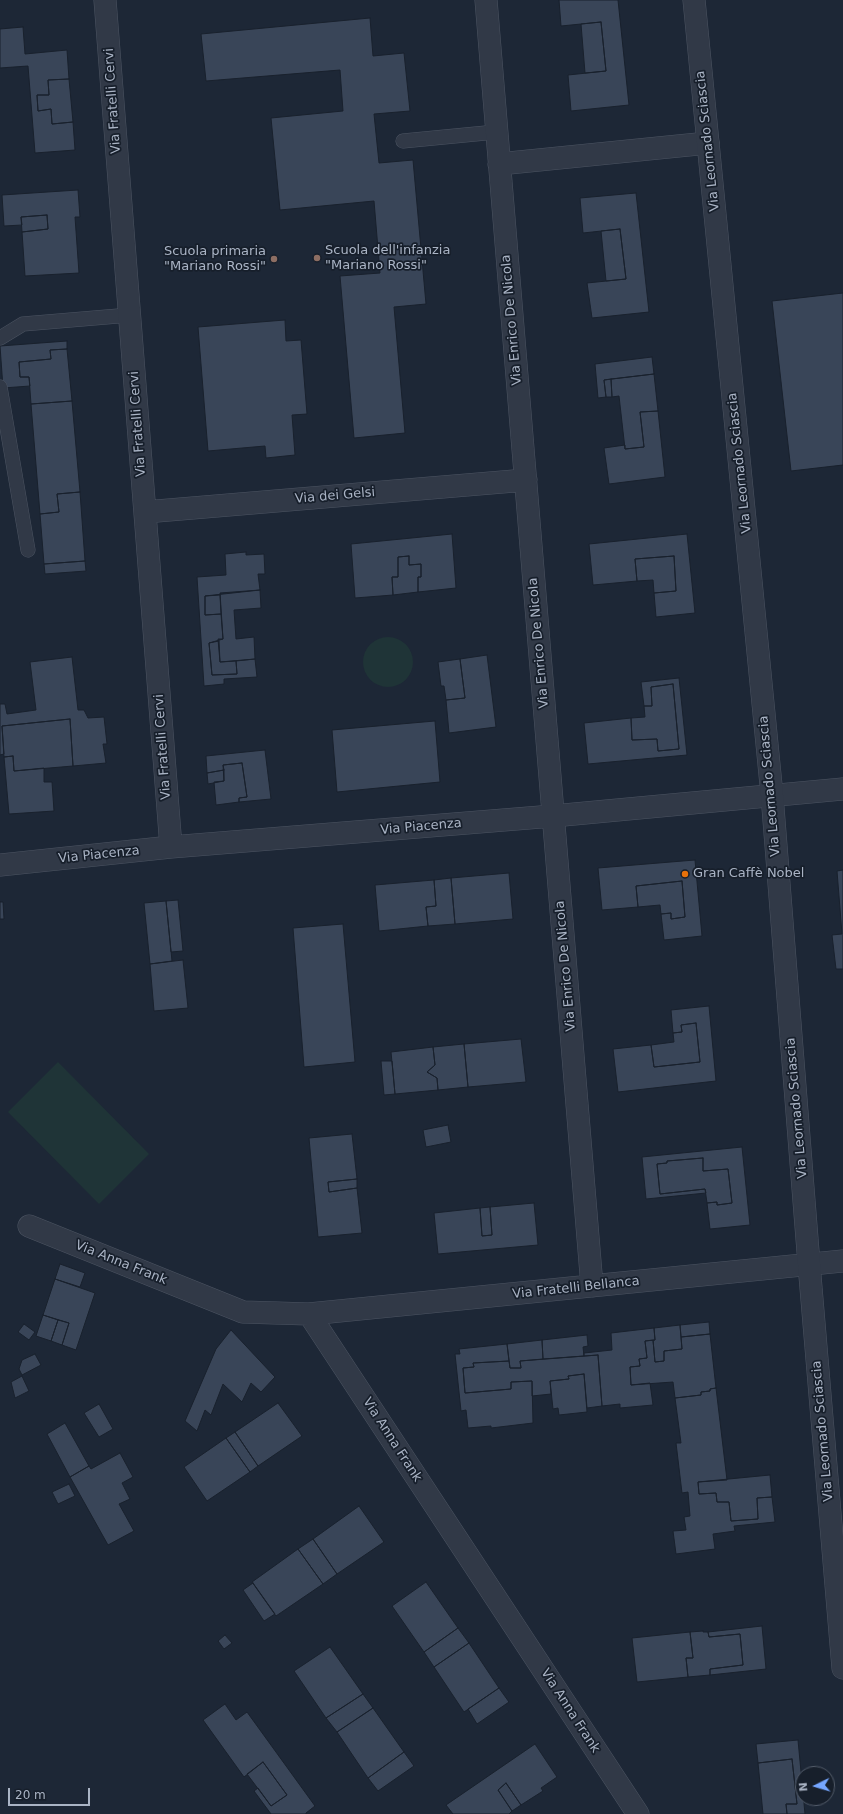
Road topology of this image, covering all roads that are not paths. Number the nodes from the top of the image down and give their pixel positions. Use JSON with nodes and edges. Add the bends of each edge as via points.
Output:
{"nodes":[{"id":1,"x":105,"y":0,"type":"edge"},
{"id":2,"x":486,"y":0,"type":"edge"},
{"id":3,"x":694,"y":0,"type":"edge"},
{"id":4,"x":496,"y":132,"type":"junction"},
{"id":5,"x":403,"y":141,"type":"dead end"},
{"id":6,"x":708,"y":143,"type":"junction"},
{"id":7,"x":499,"y":164,"type":"junction"},
{"id":8,"x":130,"y":315,"type":"junction"},
{"id":9,"x":0,"y":338,"type":"edge"},
{"id":10,"x":0,"y":387,"type":"edge"},
{"id":11,"x":526,"y":480,"type":"junction"},
{"id":12,"x":145,"y":512,"type":"junction"},
{"id":13,"x":28,"y":550,"type":"dead end"},
{"id":14,"x":843,"y":789,"type":"edge"},
{"id":15,"x":772,"y":795,"type":"junction"},
{"id":16,"x":553,"y":816,"type":"junction"},
{"id":17,"x":171,"y":848,"type":"junction"},
{"id":18,"x":0,"y":865,"type":"edge"},
{"id":19,"x":29,"y":1226,"type":"dead end"},
{"id":20,"x":843,"y":1261,"type":"edge"},
{"id":21,"x":809,"y":1264,"type":"junction"},
{"id":22,"x":592,"y":1286,"type":"junction"},
{"id":23,"x":309,"y":1314,"type":"junction"},
{"id":24,"x":843,"y":1668,"type":"edge"},
{"id":25,"x":638,"y":1814,"type":"edge"}],
"edges":[{"from":1,"to":8,"type":"street","name":"Via Fratelli Cervi"},
{"from":2,"to":4,"type":"street","name":"Via Enrico De Nicola"},
{"from":3,"to":6,"type":"street","name":"Via Leornado Sciascia"},
{"from":4,"to":5,"type":"lane"},
{"from":4,"to":7,"type":"street","name":"Via Enrico De Nicola"},
{"from":6,"to":7,"type":"street"},
{"from":6,"to":15,"type":"street","name":"Via Leornado Sciascia"},
{"from":7,"to":11,"type":"street","name":"Via Enrico De Nicola"},
{"from":8,"to":9,"type":"lane","via":[[23,324]]},
{"from":8,"to":12,"type":"street","name":"Via Fratelli Cervi"},
{"from":10,"to":13,"type":"lane"},
{"from":11,"to":12,"type":"street","name":"Via dei Gelsi"},
{"from":11,"to":16,"type":"street","name":"Via Enrico De Nicola"},
{"from":12,"to":17,"type":"street","name":"Via Fratelli Cervi"},
{"from":14,"to":15,"type":"street","name":"Via Piacenza"},
{"from":15,"to":16,"type":"street","name":"Via Piacenza"},
{"from":15,"to":21,"type":"street","name":"Via Leornado Sciascia"},
{"from":16,"to":17,"type":"street","name":"Via Piacenza"},
{"from":16,"to":22,"type":"street","name":"Via Enrico De Nicola"},
{"from":17,"to":18,"type":"street","name":"Via Piacenza"},
{"from":19,"to":23,"type":"street","name":"Via Anna Frank","via":[[243,1312]]},
{"from":20,"to":21,"type":"street","name":"Via Fratelli Bellanca"},
{"from":21,"to":22,"type":"street","name":"Via Fratelli Bellanca"},
{"from":21,"to":24,"type":"street","name":"Via Leornado Sciascia"},
{"from":22,"to":23,"type":"street","name":"Via Fratelli Bellanca"},
{"from":23,"to":25,"type":"street","name":"Via Anna Frank"}]}
